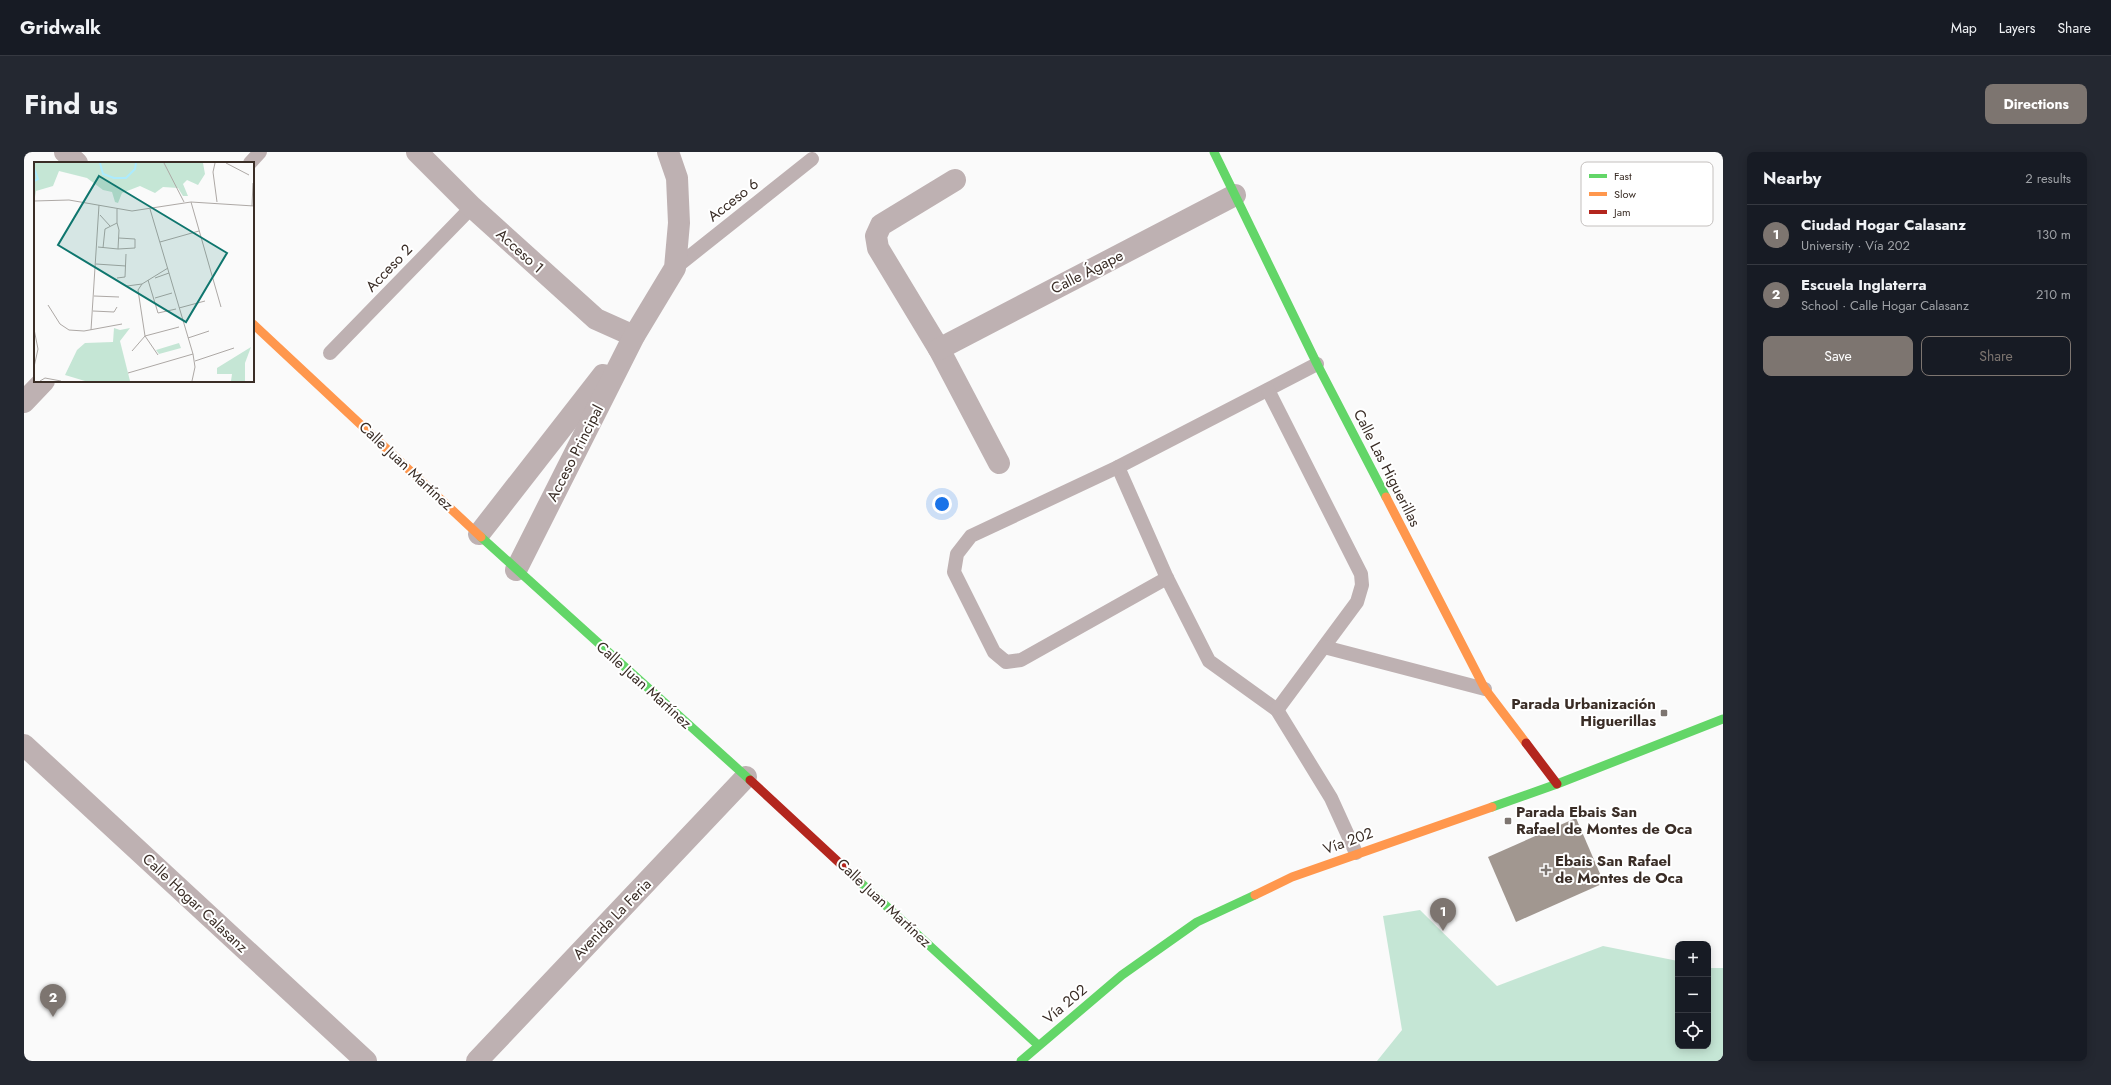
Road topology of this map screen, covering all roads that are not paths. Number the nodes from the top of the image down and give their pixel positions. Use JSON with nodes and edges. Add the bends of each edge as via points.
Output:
{"nodes":[{"id":1,"x":65,"y":152,"type":"edge"},
{"id":2,"x":260,"y":152,"type":"edge"},
{"id":3,"x":417,"y":152,"type":"edge"},
{"id":4,"x":668,"y":152,"type":"edge"},
{"id":5,"x":1214,"y":152,"type":"edge"},
{"id":6,"x":812,"y":159,"type":"dead end"},
{"id":7,"x":76,"y":162,"type":"edge"},
{"id":8,"x":251,"y":162,"type":"edge"},
{"id":9,"x":955,"y":180,"type":"dead end"},
{"id":10,"x":1235,"y":195,"type":"junction"},
{"id":11,"x":472,"y":207,"type":"junction"},
{"id":12,"x":675,"y":268,"type":"junction"},
{"id":13,"x":254,"y":325,"type":"edge"},
{"id":14,"x":634,"y":336,"type":"junction"},
{"id":15,"x":939,"y":349,"type":"junction"},
{"id":16,"x":330,"y":352,"type":"dead end"},
{"id":17,"x":1318,"y":364,"type":"junction"},
{"id":18,"x":43,"y":382,"type":"edge"},
{"id":19,"x":1268,"y":390,"type":"junction"},
{"id":20,"x":24,"y":402,"type":"edge"},
{"id":21,"x":999,"y":463,"type":"dead end"},
{"id":22,"x":1118,"y":467,"type":"junction"},
{"id":23,"x":479,"y":534,"type":"junction"},
{"id":24,"x":516,"y":570,"type":"junction"},
{"id":25,"x":1167,"y":578,"type":"junction"},
{"id":26,"x":1324,"y":647,"type":"junction"},
{"id":27,"x":1485,"y":689,"type":"junction"},
{"id":28,"x":1277,"y":710,"type":"junction"},
{"id":29,"x":1723,"y":718,"type":"edge"},
{"id":30,"x":24,"y":744,"type":"edge"},
{"id":31,"x":746,"y":777,"type":"junction"},
{"id":32,"x":1557,"y":784,"type":"junction"},
{"id":33,"x":1356,"y":853,"type":"junction"},
{"id":34,"x":1038,"y":1045,"type":"junction"},
{"id":35,"x":366,"y":1061,"type":"edge"},
{"id":36,"x":477,"y":1061,"type":"edge"},
{"id":37,"x":1021,"y":1061,"type":"edge"}],
"edges":[{"from":1,"to":7,"type":"street"},
{"from":2,"to":8,"type":"lane"},
{"from":3,"to":11,"type":"street","name":"Acceso 1"},
{"from":4,"to":12,"type":"street","name":"Acceso Principal","via":[[677,178],[679,223]]},
{"from":5,"to":10,"type":"street","name":"Calle Las Higuerillas"},
{"from":6,"to":12,"type":"lane","name":"Acceso 6"},
{"from":9,"to":15,"type":"street","via":[[881,225],[876,236],[878,248]]},
{"from":10,"to":15,"type":"street","name":"Calle Ágape"},
{"from":10,"to":17,"type":"street","name":"Calle Las Higuerillas"},
{"from":11,"to":14,"type":"street","name":"Acceso 1","via":[[596,319]]},
{"from":11,"to":16,"type":"lane","name":"Acceso 2"},
{"from":12,"to":14,"type":"street","name":"Acceso Principal"},
{"from":13,"to":23,"type":"street","name":"Calle Juan Martínez"},
{"from":14,"to":23,"type":"street","name":"Acceso Principal"},
{"from":14,"to":24,"type":"street","name":"Acceso Principal"},
{"from":15,"to":21,"type":"street"},
{"from":17,"to":19,"type":"lane"},
{"from":17,"to":27,"type":"street","name":"Calle Las Higuerillas"},
{"from":18,"to":20,"type":"street"},
{"from":19,"to":22,"type":"lane"},
{"from":19,"to":26,"type":"lane","via":[[1361,574],[1362,585],[1357,602]]},
{"from":22,"to":25,"type":"lane"},
{"from":22,"to":25,"type":"lane","via":[[971,536],[957,554],[954,572],[994,652],[1006,662],[1021,660]]},
{"from":23,"to":24,"type":"street","name":"Calle Juan Martínez"},
{"from":24,"to":31,"type":"street","name":"Calle Juan Martínez"},
{"from":25,"to":28,"type":"lane","via":[[1209,660]]},
{"from":26,"to":27,"type":"lane"},
{"from":26,"to":28,"type":"lane"},
{"from":27,"to":32,"type":"street","name":"Calle Las Higuerillas"},
{"from":28,"to":33,"type":"lane","via":[[1331,798]]},
{"from":29,"to":32,"type":"street","name":"Vía 202"},
{"from":30,"to":35,"type":"street","name":"Calle Hogar Calasanz"},
{"from":31,"to":34,"type":"street","name":"Calle Juan Martínez"},
{"from":31,"to":36,"type":"street","name":"Avenida La Feria"},
{"from":32,"to":33,"type":"street","name":"Vía 202"},
{"from":33,"to":34,"type":"street","name":"Vía 202","via":[[1292,877],[1197,922],[1122,975]]},
{"from":34,"to":37,"type":"street","name":"Vía 202"}]}
